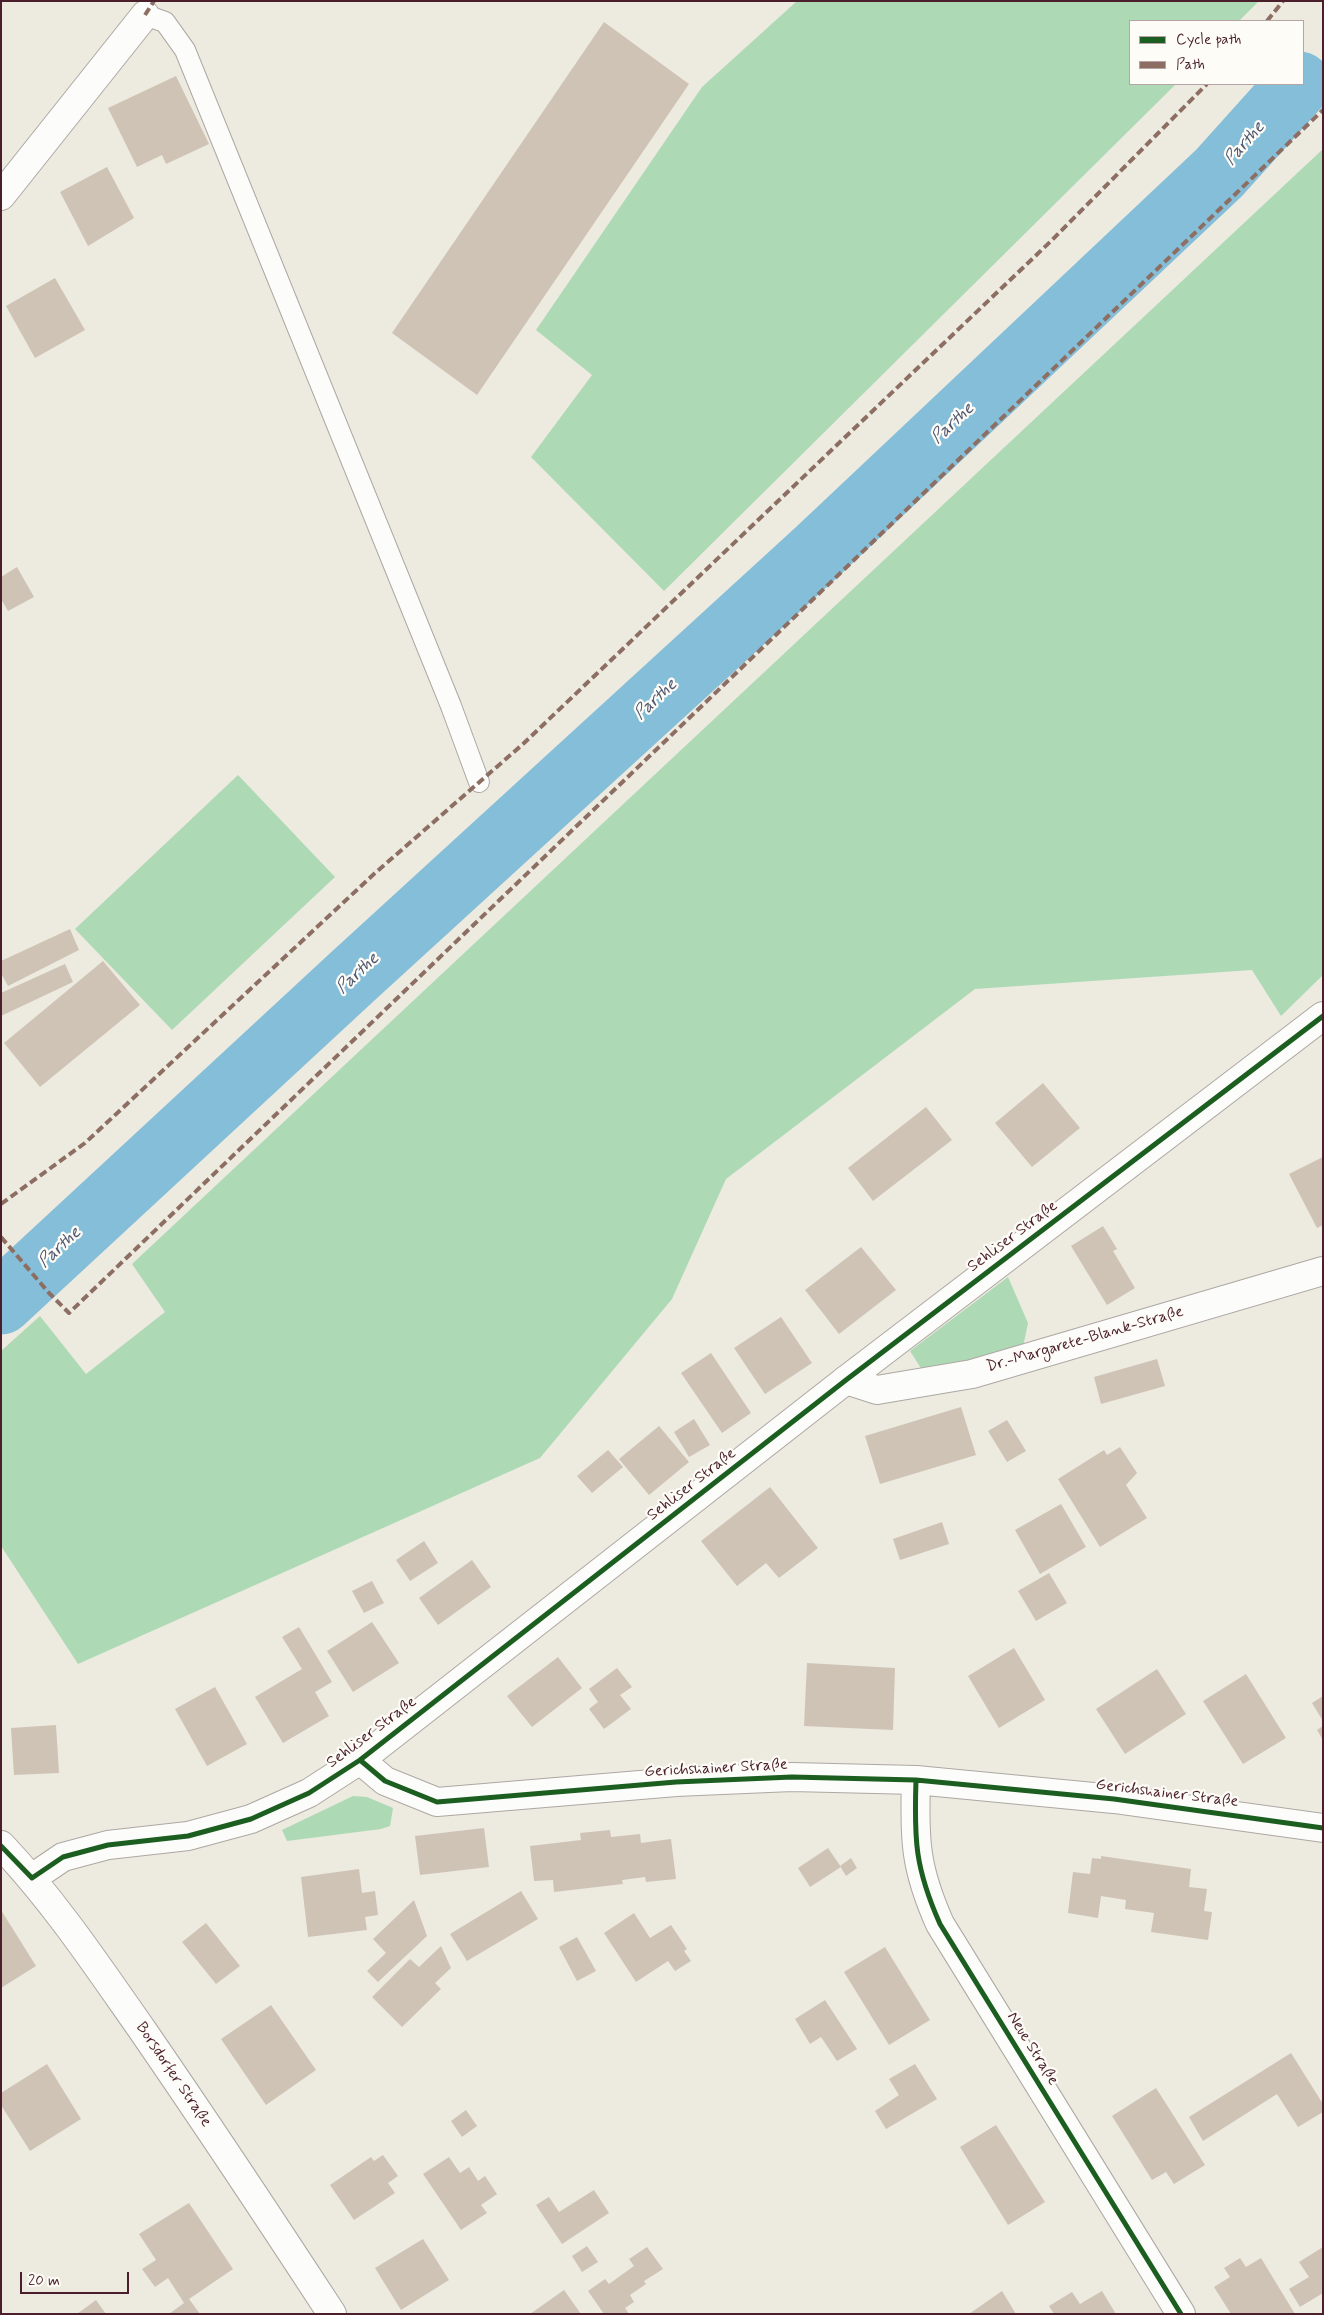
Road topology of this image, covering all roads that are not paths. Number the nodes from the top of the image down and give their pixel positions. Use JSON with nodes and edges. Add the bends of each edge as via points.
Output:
{"nodes":[{"id":1,"x":145,"y":14,"type":"joint"},
{"id":2,"x":1,"y":196,"type":"edge"},
{"id":3,"x":479,"y":782,"type":"dead end"},
{"id":4,"x":1323,"y":1016,"type":"edge"},
{"id":5,"x":1323,"y":1270,"type":"edge"},
{"id":6,"x":846,"y":1380,"type":"junction"},
{"id":7,"x":360,"y":1760,"type":"junction"},
{"id":8,"x":916,"y":1780,"type":"junction"},
{"id":9,"x":1323,"y":1828,"type":"edge"},
{"id":10,"x":1,"y":1846,"type":"edge"},
{"id":11,"x":32,"y":1878,"type":"junction"},
{"id":12,"x":332,"y":2314,"type":"edge"},
{"id":13,"x":1181,"y":2314,"type":"edge"}],
"edges":[{"from":1,"to":2,"type":"street"},
{"from":1,"to":3,"type":"lane","via":[[165,22],[185,50]]},
{"from":4,"to":6,"type":"street","name":"Sehliser Straße"},
{"from":5,"to":6,"type":"street","name":"Dr.-Margarete-Blank-Straße","via":[[972,1374],[877,1390]]},
{"from":6,"to":7,"type":"street","name":"Sehliser Straße"},
{"from":7,"to":8,"type":"street","name":"Gerichshainer Straße","via":[[385,1780],[437,1802],[696,1781],[792,1777]]},
{"from":7,"to":11,"type":"street","name":"Sehliser Straße","via":[[309,1793],[251,1819],[188,1836],[108,1845],[64,1857]]},
{"from":8,"to":9,"type":"street","name":"Gerichshainer Straße","via":[[1114,1799]]},
{"from":8,"to":13,"type":"street","name":"Neue Straße","via":[[914,1832],[917,1860],[940,1924]]},
{"from":10,"to":11,"type":"street","name":"Borsdorfer Straße"},
{"from":11,"to":12,"type":"street","name":"Borsdorfer Straße","via":[[164,2061]]}]}
